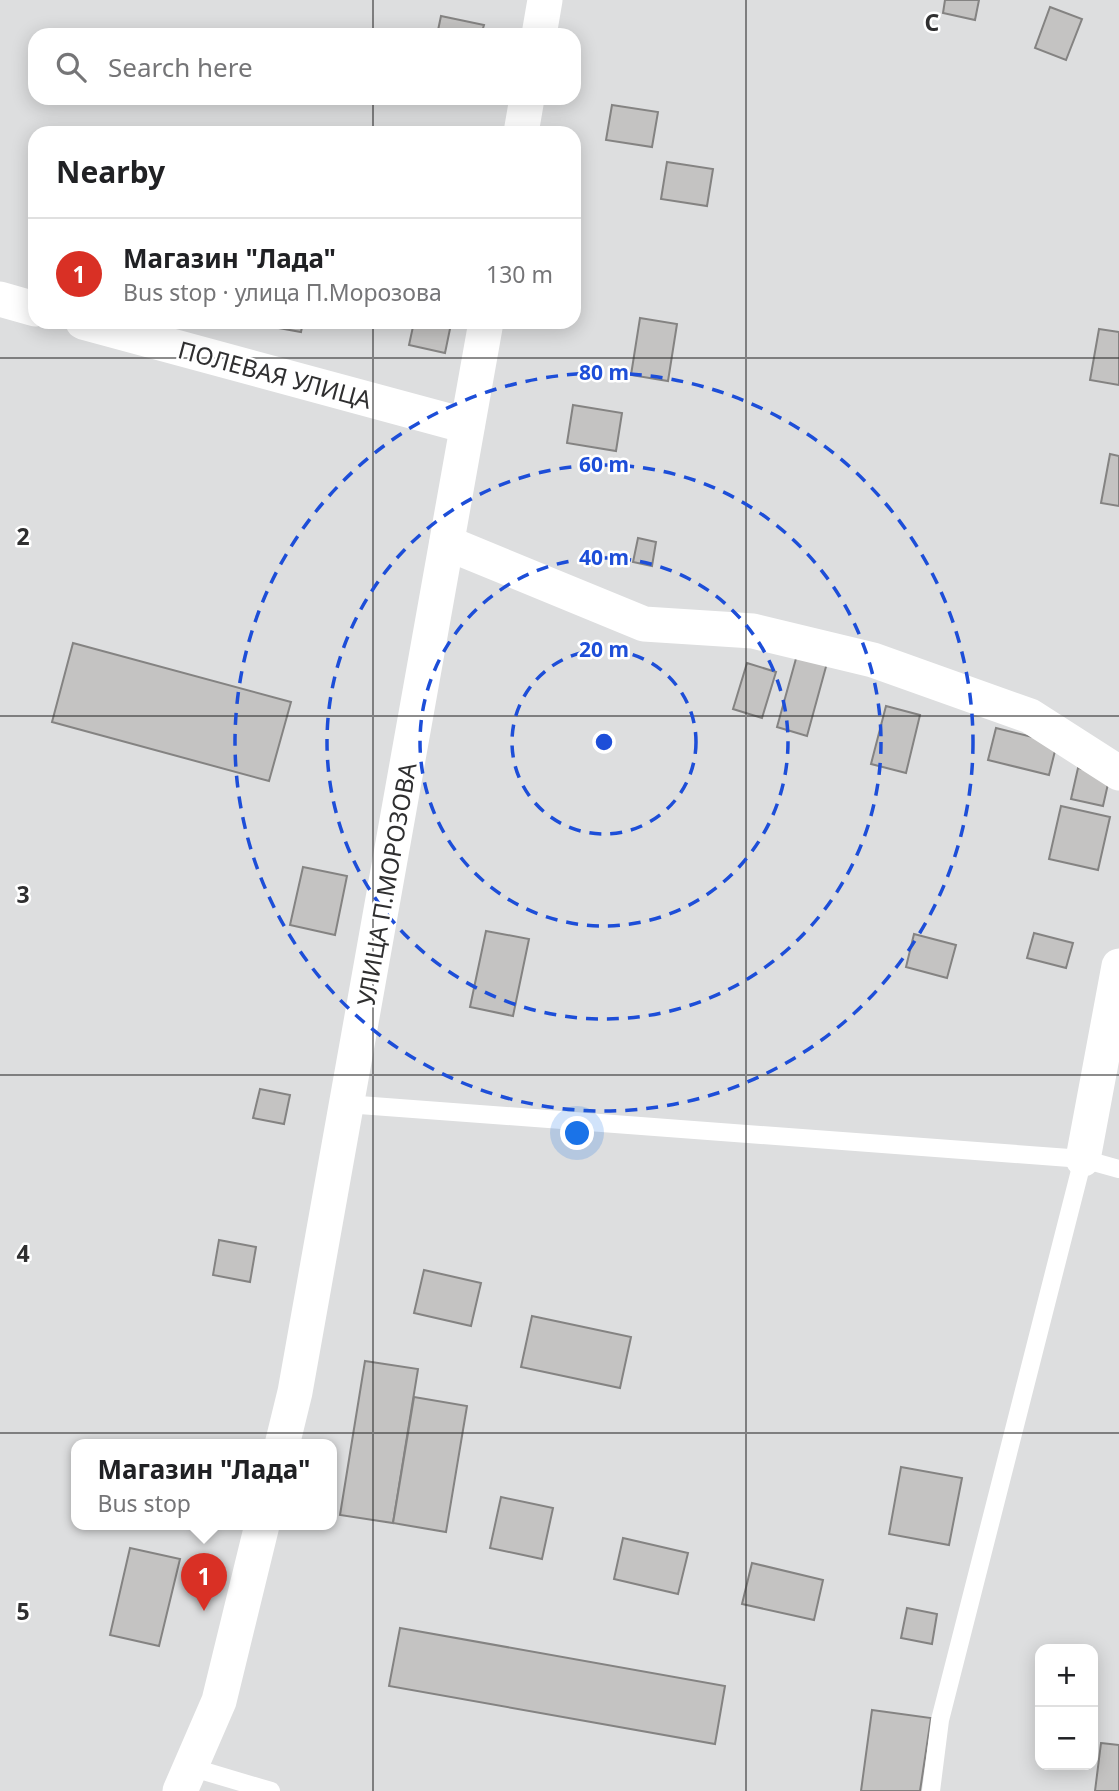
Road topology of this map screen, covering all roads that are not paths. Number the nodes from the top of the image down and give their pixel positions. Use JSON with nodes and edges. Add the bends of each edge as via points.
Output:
{"nodes":[{"id":1,"x":545,"y":0,"type":"edge"},
{"id":2,"x":540,"y":28,"type":"edge"},
{"id":3,"x":526,"y":105,"type":"edge"},
{"id":4,"x":522,"y":126,"type":"edge"},
{"id":5,"x":0,"y":299,"type":"edge"},
{"id":6,"x":28,"y":307,"type":"edge"},
{"id":7,"x":109,"y":329,"type":"edge"},
{"id":8,"x":485,"y":329,"type":"edge"},
{"id":9,"x":467,"y":426,"type":"junction"},
{"id":10,"x":446,"y":543,"type":"junction"},
{"id":11,"x":1119,"y":773,"type":"edge"},
{"id":12,"x":1119,"y":966,"type":"edge"},
{"id":13,"x":346,"y":1104,"type":"junction"},
{"id":14,"x":1083,"y":1159,"type":"junction"},
{"id":15,"x":1119,"y":1169,"type":"edge"},
{"id":16,"x":283,"y":1439,"type":"edge"},
{"id":17,"x":261,"y":1530,"type":"edge"},
{"id":18,"x":185,"y":1779,"type":"edge"},
{"id":19,"x":271,"y":1791,"type":"edge"},
{"id":20,"x":931,"y":1791,"type":"edge"}],
"edges":[{"from":1,"to":2,"type":"street"},
{"from":3,"to":4,"type":"street"},
{"from":5,"to":6,"type":"street"},
{"from":7,"to":9,"type":"street","name":"ПОЛЕВАЯ УЛИЦА"},
{"from":8,"to":9,"type":"street","name":"УЛИЦА П.МОРОЗОВА"},
{"from":9,"to":10,"type":"street","name":"УЛИЦА П.МОРОЗОВА"},
{"from":10,"to":11,"type":"street","via":[[644,624],[753,631],[873,660],[1030,716]]},
{"from":10,"to":13,"type":"street","name":"УЛИЦА П.МОРОЗОВА"},
{"from":12,"to":14,"type":"street"},
{"from":13,"to":14,"type":"lane"},
{"from":13,"to":16,"type":"street","name":"УЛИЦА П.МОРОЗОВА"},
{"from":14,"to":15,"type":"lane"},
{"from":14,"to":20,"type":"lane","via":[[940,1720]]},
{"from":17,"to":18,"type":"street","via":[[219,1701]]},
{"from":18,"to":19,"type":"lane"}]}
